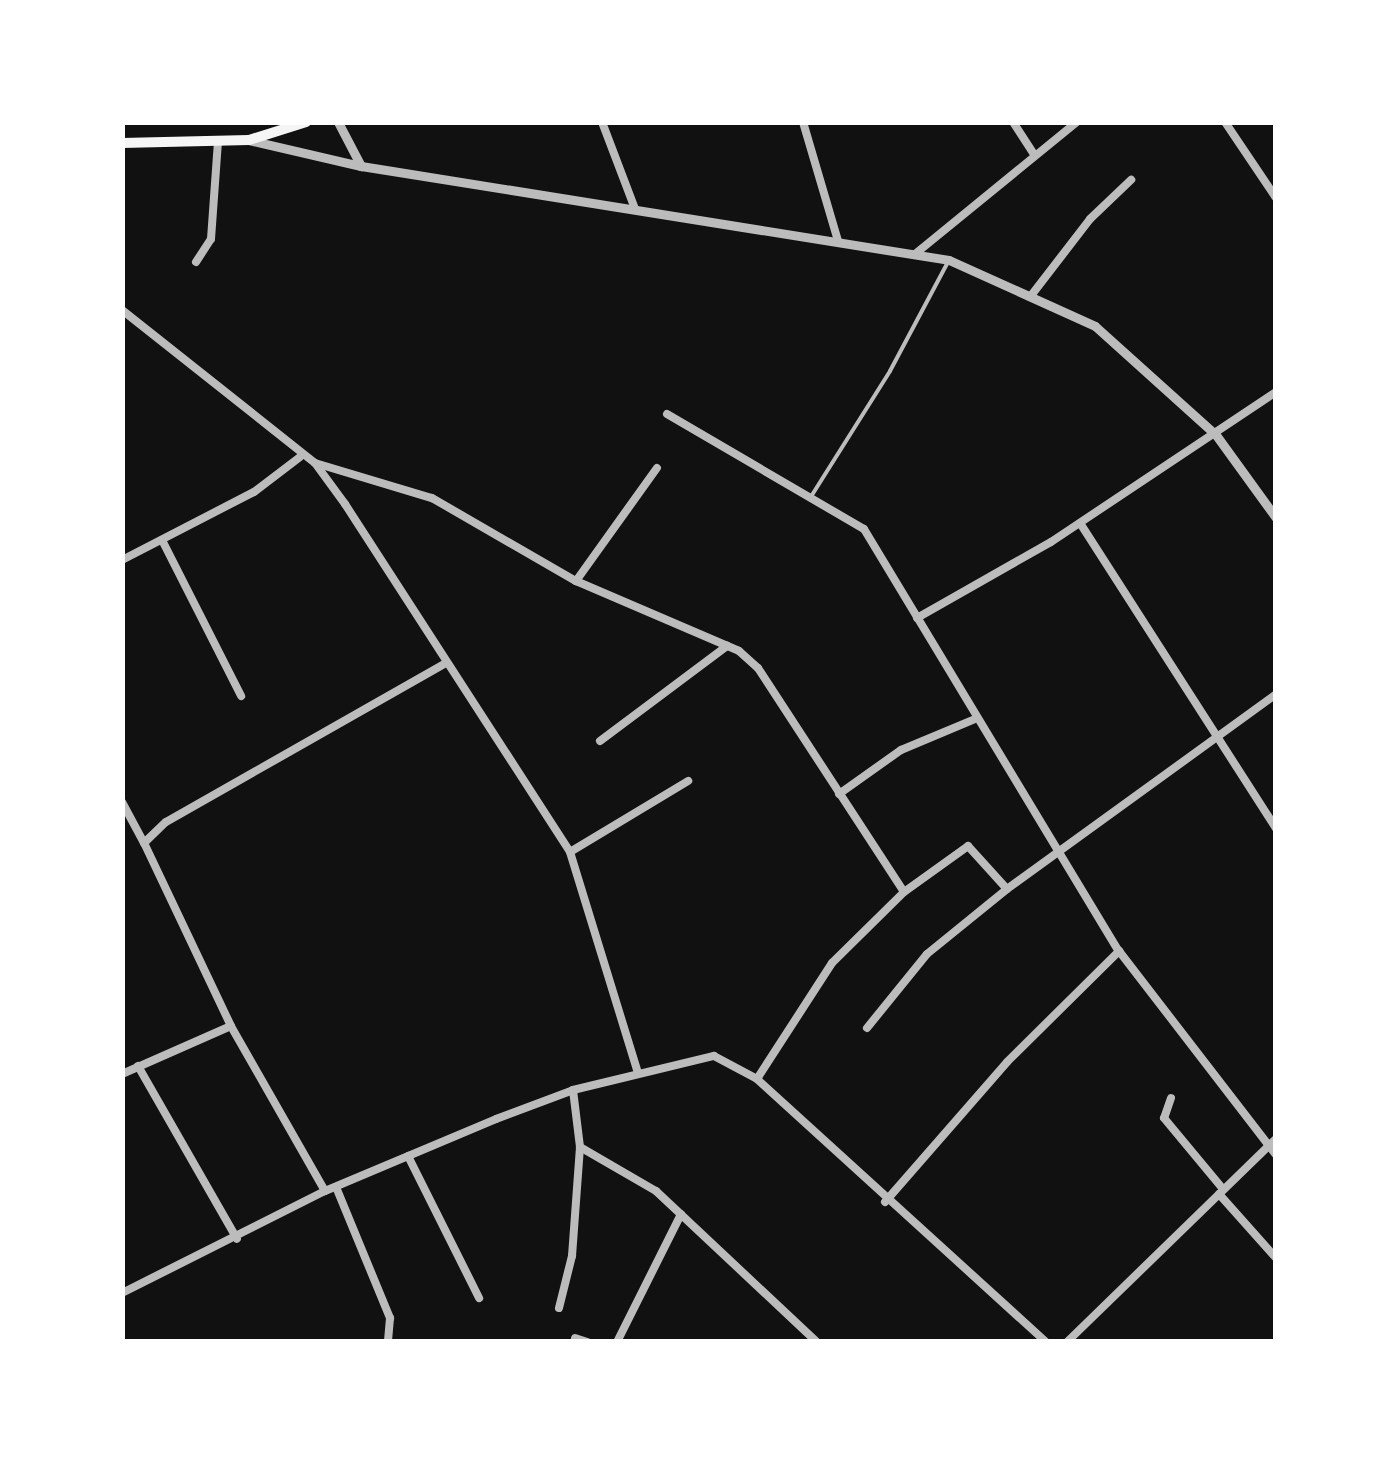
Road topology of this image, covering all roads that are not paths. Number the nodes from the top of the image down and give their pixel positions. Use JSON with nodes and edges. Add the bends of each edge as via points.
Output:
{"nodes":[{"id":1,"x":306,"y":122,"type":"edge"},
{"id":2,"x":338,"y":122,"type":"edge"},
{"id":3,"x":602,"y":122,"type":"edge"},
{"id":4,"x":803,"y":122,"type":"edge"},
{"id":5,"x":1013,"y":122,"type":"edge"},
{"id":6,"x":1076,"y":122,"type":"edge"},
{"id":7,"x":1224,"y":122,"type":"edge"},
{"id":8,"x":249,"y":140,"type":"junction"},
{"id":9,"x":122,"y":142,"type":"edge"},
{"id":10,"x":218,"y":142,"type":"junction"},
{"id":11,"x":1033,"y":153,"type":"junction"},
{"id":12,"x":361,"y":166,"type":"junction"},
{"id":13,"x":1131,"y":180,"type":"dead end"},
{"id":14,"x":1276,"y":198,"type":"edge"},
{"id":15,"x":636,"y":209,"type":"junction"},
{"id":16,"x":838,"y":241,"type":"junction"},
{"id":17,"x":915,"y":254,"type":"junction"},
{"id":18,"x":949,"y":260,"type":"junction"},
{"id":19,"x":196,"y":262,"type":"dead end"},
{"id":20,"x":1030,"y":297,"type":"junction"},
{"id":21,"x":122,"y":310,"type":"edge"},
{"id":22,"x":1276,"y":392,"type":"edge"},
{"id":23,"x":667,"y":414,"type":"dead end"},
{"id":24,"x":1216,"y":434,"type":"junction"},
{"id":25,"x":300,"y":456,"type":"junction"},
{"id":26,"x":315,"y":463,"type":"junction"},
{"id":27,"x":657,"y":468,"type":"dead end"},
{"id":28,"x":812,"y":494,"type":"junction"},
{"id":29,"x":1276,"y":518,"type":"edge"},
{"id":30,"x":1080,"y":524,"type":"junction"},
{"id":31,"x":162,"y":540,"type":"junction"},
{"id":32,"x":122,"y":560,"type":"edge"},
{"id":33,"x":576,"y":581,"type":"junction"},
{"id":34,"x":917,"y":618,"type":"junction"},
{"id":35,"x":727,"y":646,"type":"junction"},
{"id":36,"x":446,"y":663,"type":"junction"},
{"id":37,"x":1276,"y":694,"type":"edge"},
{"id":38,"x":241,"y":696,"type":"dead end"},
{"id":39,"x":975,"y":719,"type":"junction"},
{"id":40,"x":1212,"y":736,"type":"junction"},
{"id":41,"x":600,"y":741,"type":"dead end"},
{"id":42,"x":688,"y":782,"type":"dead end"},
{"id":43,"x":839,"y":794,"type":"junction"},
{"id":44,"x":122,"y":802,"type":"edge"},
{"id":45,"x":1276,"y":828,"type":"edge"},
{"id":46,"x":144,"y":844,"type":"junction"},
{"id":47,"x":1054,"y":851,"type":"junction"},
{"id":48,"x":570,"y":852,"type":"junction"},
{"id":49,"x":1006,"y":888,"type":"junction"},
{"id":50,"x":904,"y":892,"type":"junction"},
{"id":51,"x":1119,"y":951,"type":"junction"},
{"id":52,"x":230,"y":1026,"type":"junction"},
{"id":53,"x":866,"y":1028,"type":"dead end"},
{"id":54,"x":138,"y":1066,"type":"junction"},
{"id":55,"x":638,"y":1072,"type":"junction"},
{"id":56,"x":122,"y":1074,"type":"edge"},
{"id":57,"x":757,"y":1079,"type":"junction"},
{"id":58,"x":573,"y":1090,"type":"junction"},
{"id":59,"x":1172,"y":1098,"type":"dead end"},
{"id":60,"x":1276,"y":1139,"type":"edge"},
{"id":61,"x":1268,"y":1146,"type":"junction"},
{"id":62,"x":580,"y":1147,"type":"junction"},
{"id":63,"x":1276,"y":1155,"type":"edge"},
{"id":64,"x":408,"y":1156,"type":"junction"},
{"id":65,"x":336,"y":1187,"type":"junction"},
{"id":66,"x":325,"y":1191,"type":"junction"},
{"id":67,"x":1221,"y":1192,"type":"junction"},
{"id":68,"x":884,"y":1202,"type":"junction"},
{"id":69,"x":682,"y":1214,"type":"junction"},
{"id":70,"x":237,"y":1239,"type":"junction"},
{"id":71,"x":1276,"y":1258,"type":"edge"},
{"id":72,"x":122,"y":1293,"type":"edge"},
{"id":73,"x":479,"y":1298,"type":"dead end"},
{"id":74,"x":560,"y":1308,"type":"dead end"},
{"id":75,"x":575,"y":1338,"type":"dead end"},
{"id":76,"x":388,"y":1342,"type":"edge"},
{"id":77,"x":586,"y":1342,"type":"edge"},
{"id":78,"x":617,"y":1342,"type":"edge"},
{"id":79,"x":818,"y":1342,"type":"edge"},
{"id":80,"x":1046,"y":1342,"type":"edge"},
{"id":81,"x":1067,"y":1342,"type":"edge"}],
"edges":[{"from":1,"to":8,"type":"main road"},
{"from":2,"to":12,"type":"street"},
{"from":3,"to":15,"type":"street"},
{"from":4,"to":16,"type":"street"},
{"from":5,"to":11,"type":"street"},
{"from":6,"to":11,"type":"street"},
{"from":7,"to":14,"type":"street"},
{"from":8,"to":10,"type":"main road"},
{"from":8,"to":12,"type":"street"},
{"from":9,"to":10,"type":"main road"},
{"from":10,"to":19,"type":"street","via":[[211,239]]},
{"from":11,"to":17,"type":"street"},
{"from":12,"to":15,"type":"street"},
{"from":13,"to":20,"type":"street","via":[[1090,219]]},
{"from":15,"to":16,"type":"street"},
{"from":16,"to":17,"type":"street"},
{"from":17,"to":18,"type":"street"},
{"from":18,"to":20,"type":"street"},
{"from":18,"to":28,"type":"lane"},
{"from":20,"to":24,"type":"street","via":[[1094,326]]},
{"from":21,"to":25,"type":"street"},
{"from":22,"to":24,"type":"street"},
{"from":23,"to":28,"type":"street"},
{"from":24,"to":29,"type":"street"},
{"from":24,"to":30,"type":"street"},
{"from":25,"to":26,"type":"street"},
{"from":25,"to":31,"type":"street","via":[[254,492]]},
{"from":26,"to":33,"type":"street","via":[[432,498]]},
{"from":26,"to":36,"type":"street"},
{"from":27,"to":33,"type":"street"},
{"from":28,"to":34,"type":"street","via":[[864,529]]},
{"from":30,"to":34,"type":"street"},
{"from":30,"to":40,"type":"street"},
{"from":31,"to":32,"type":"street"},
{"from":31,"to":38,"type":"street"},
{"from":33,"to":35,"type":"street"},
{"from":34,"to":39,"type":"street"},
{"from":35,"to":41,"type":"street"},
{"from":35,"to":43,"type":"street","via":[[758,668]]},
{"from":36,"to":46,"type":"street","via":[[166,822]]},
{"from":36,"to":48,"type":"street"},
{"from":37,"to":40,"type":"street"},
{"from":39,"to":43,"type":"street","via":[[901,750]]},
{"from":39,"to":47,"type":"street"},
{"from":40,"to":45,"type":"street"},
{"from":40,"to":47,"type":"street"},
{"from":42,"to":48,"type":"street"},
{"from":43,"to":50,"type":"street"},
{"from":44,"to":46,"type":"street"},
{"from":46,"to":52,"type":"street"},
{"from":47,"to":49,"type":"street"},
{"from":47,"to":51,"type":"street"},
{"from":48,"to":55,"type":"street"},
{"from":49,"to":50,"type":"street","via":[[968,846]]},
{"from":49,"to":53,"type":"street","via":[[927,954]]},
{"from":50,"to":57,"type":"street","via":[[832,963]]},
{"from":51,"to":61,"type":"street"},
{"from":51,"to":68,"type":"street","via":[[1008,1062]]},
{"from":52,"to":54,"type":"street"},
{"from":52,"to":66,"type":"street"},
{"from":54,"to":56,"type":"street"},
{"from":54,"to":70,"type":"street"},
{"from":55,"to":57,"type":"street","via":[[714,1056]]},
{"from":55,"to":58,"type":"street"},
{"from":57,"to":68,"type":"street"},
{"from":58,"to":62,"type":"street"},
{"from":58,"to":64,"type":"street"},
{"from":59,"to":67,"type":"street","via":[[1164,1118]]},
{"from":60,"to":61,"type":"street"},
{"from":61,"to":63,"type":"street"},
{"from":61,"to":67,"type":"street"},
{"from":62,"to":69,"type":"street","via":[[626,1169]]},
{"from":62,"to":74,"type":"street","via":[[572,1256]]},
{"from":64,"to":65,"type":"street"},
{"from":64,"to":73,"type":"street"},
{"from":65,"to":66,"type":"street"},
{"from":65,"to":76,"type":"street","via":[[390,1318]]},
{"from":66,"to":70,"type":"street"},
{"from":67,"to":71,"type":"street"},
{"from":67,"to":81,"type":"street"},
{"from":68,"to":80,"type":"street"},
{"from":69,"to":78,"type":"street"},
{"from":69,"to":79,"type":"street"},
{"from":70,"to":72,"type":"street"},
{"from":75,"to":77,"type":"street"}]}
